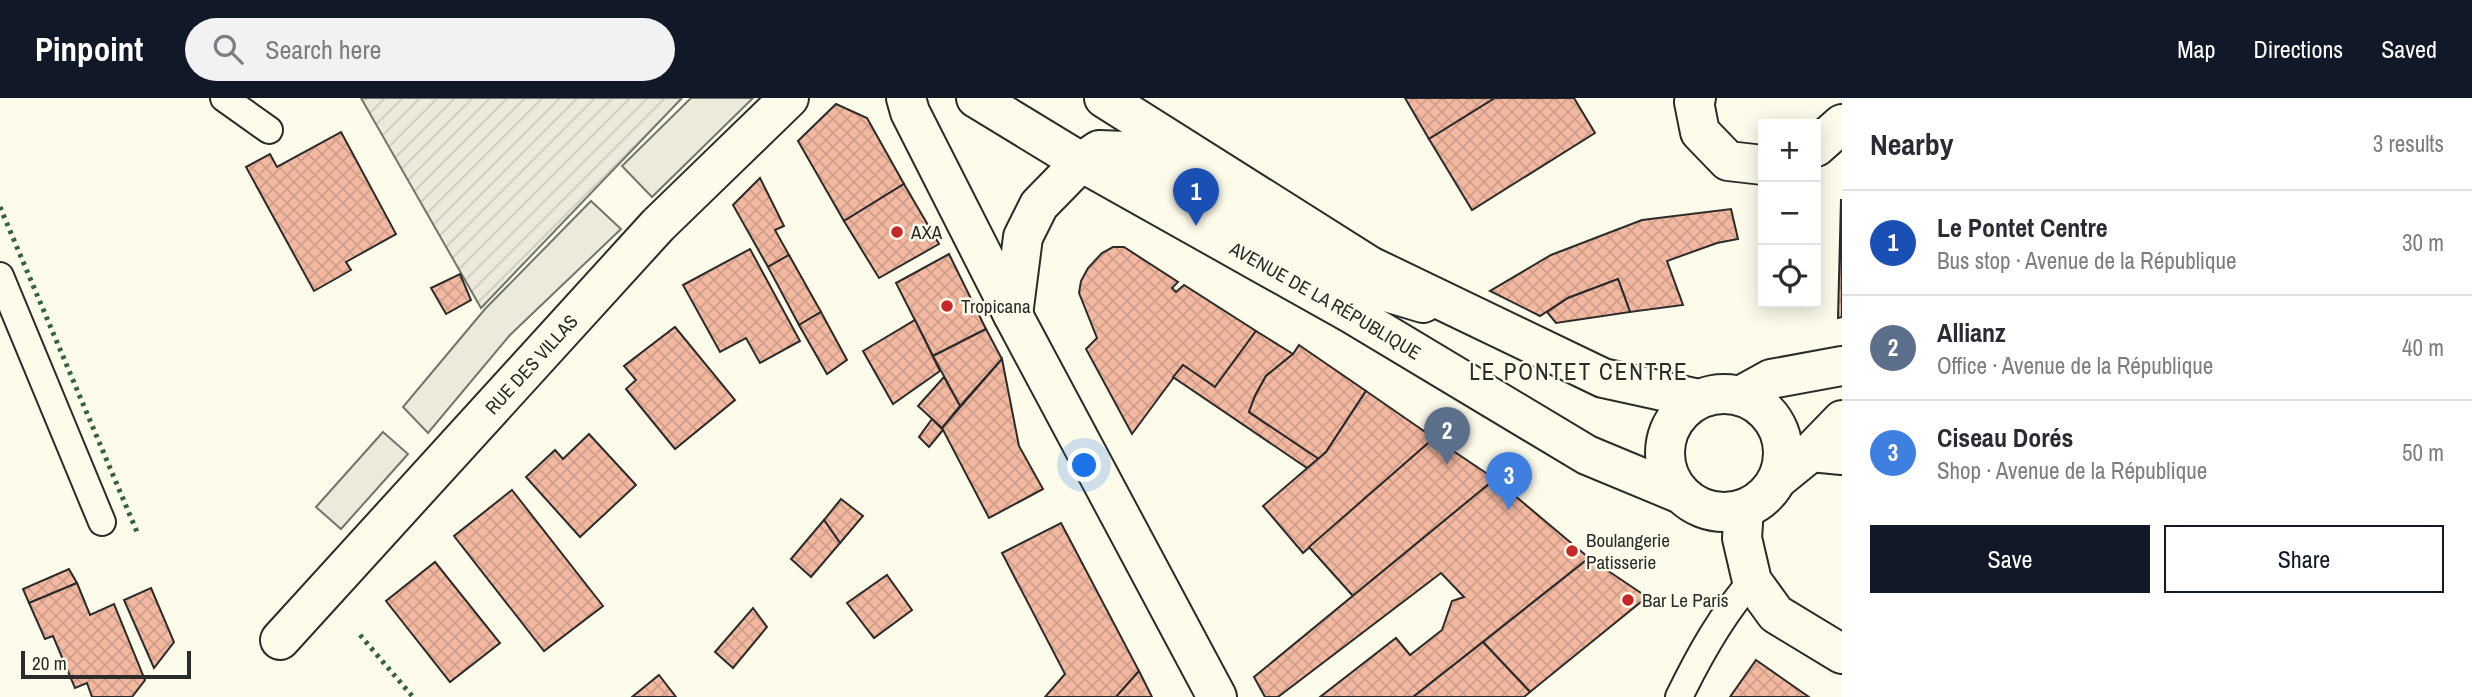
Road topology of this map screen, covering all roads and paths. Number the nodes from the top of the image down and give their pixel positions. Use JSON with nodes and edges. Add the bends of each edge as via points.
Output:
{"nodes":[{"id":1,"x":223,"y":98,"type":"edge"},
{"id":2,"x":789,"y":98,"type":"edge"},
{"id":3,"x":906,"y":98,"type":"edge"},
{"id":4,"x":976,"y":98,"type":"edge"},
{"id":5,"x":1104,"y":98,"type":"edge"},
{"id":6,"x":1696,"y":98,"type":"edge"},
{"id":7,"x":1842,"y":124,"type":"edge"},
{"id":8,"x":269,"y":130,"type":"dead end"},
{"id":9,"x":1821,"y":143,"type":"edge"},
{"id":10,"x":1081,"y":162,"type":"junction"},
{"id":11,"x":1758,"y":164,"type":"edge"},
{"id":12,"x":0,"y":276,"type":"edge"},
{"id":13,"x":1013,"y":315,"type":"junction"},
{"id":14,"x":1485,"y":321,"type":"junction"},
{"id":15,"x":1842,"y":366,"type":"edge"},
{"id":16,"x":1742,"y":395,"type":"junction"},
{"id":17,"x":1699,"y":399,"type":"junction"},
{"id":18,"x":1842,"y":420,"type":"edge"},
{"id":19,"x":1827,"y":454,"type":"edge"},
{"id":20,"x":1779,"y":478,"type":"junction"},
{"id":21,"x":1681,"y":494,"type":"junction"},
{"id":22,"x":1744,"y":509,"type":"junction"},
{"id":23,"x":102,"y":522,"type":"dead end"},
{"id":24,"x":1752,"y":580,"type":"junction"},
{"id":25,"x":280,"y":640,"type":"dead end"},
{"id":26,"x":1842,"y":654,"type":"edge"},
{"id":27,"x":1217,"y":697,"type":"edge"},
{"id":28,"x":1679,"y":697,"type":"edge"}],
"edges":[{"from":1,"to":8,"type":"lane"},
{"from":2,"to":25,"type":"main road","name":"RUE DES VILLAS","via":[[658,225]]},
{"from":3,"to":13,"type":"main road"},
{"from":4,"to":10,"type":"main road","name":"AVENUE DE LA RÉPUBLIQUE"},
{"from":5,"to":14,"type":"main road","via":[[1370,266]]},
{"from":6,"to":11,"type":"main road","via":[[1700,132],[1728,161]]},
{"from":7,"to":9,"type":"main road"},
{"from":10,"to":13,"type":"main road","via":[[1039,205],[1023,237]]},
{"from":10,"to":14,"type":"main road","via":[[1099,150],[1125,151],[1363,285]]},
{"from":10,"to":21,"type":"main road","name":"AVENUE DE LA RÉPUBLIQUE","via":[[1352,314],[1587,455]]},
{"from":12,"to":23,"type":"lane"},
{"from":13,"to":27,"type":"main road"},
{"from":14,"to":17,"type":"main road","via":[[1602,378]]},
{"from":15,"to":16,"type":"main road","via":[[1771,379]]},
{"from":16,"to":17,"type":"main road","via":[[1713,394]]},
{"from":16,"to":20,"type":"main road","via":[[1757,403],[1779,428],[1783,461]]},
{"from":17,"to":21,"type":"main road","via":[[1685,407],[1668,433],[1666,465]]},
{"from":18,"to":19,"type":"main road"},
{"from":19,"to":20,"type":"main road"},
{"from":20,"to":22,"type":"main road","via":[[1758,502]]},
{"from":21,"to":22,"type":"main road","via":[[1710,511]]},
{"from":22,"to":24,"type":"main road","via":[[1742,538]]},
{"from":24,"to":26,"type":"main road","via":[[1776,614]]},
{"from":24,"to":28,"type":"lane","via":[[1735,599]]}]}
